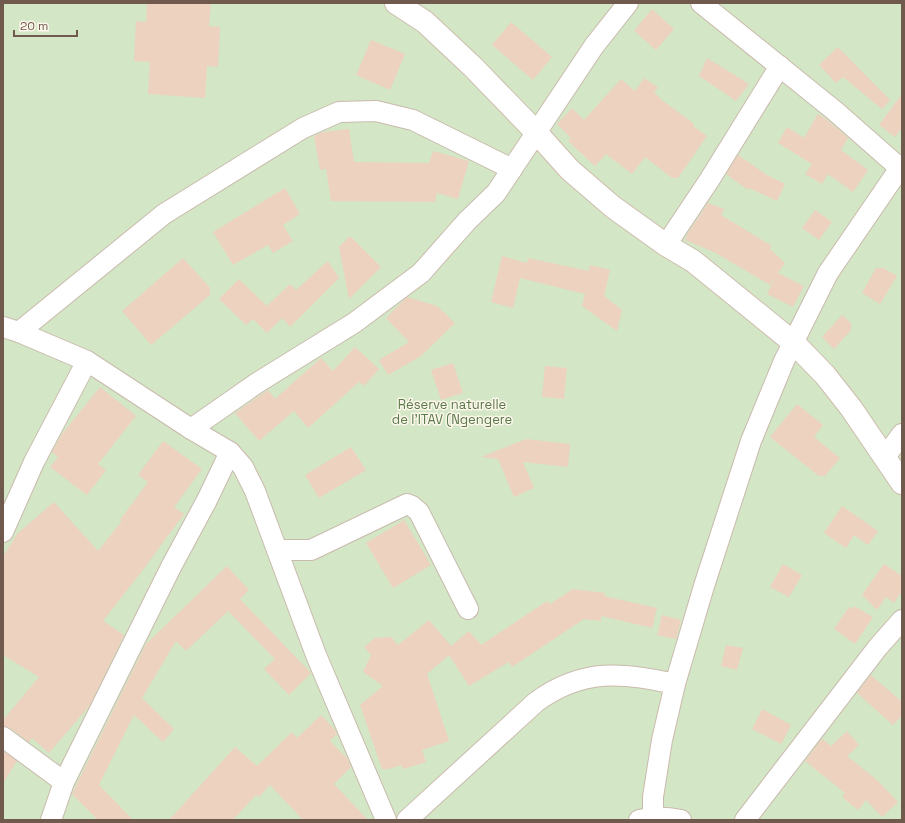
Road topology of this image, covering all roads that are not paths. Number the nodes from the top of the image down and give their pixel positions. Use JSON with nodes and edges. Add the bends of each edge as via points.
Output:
{"nodes":[{"id":1,"x":396,"y":3,"type":"edge"},
{"id":2,"x":628,"y":3,"type":"edge"},
{"id":3,"x":701,"y":3,"type":"edge"},
{"id":4,"x":780,"y":66,"type":"junction"},
{"id":5,"x":536,"y":131,"type":"junction"},
{"id":6,"x":901,"y":167,"type":"edge"},
{"id":7,"x":512,"y":170,"type":"junction"},
{"id":8,"x":666,"y":245,"type":"junction"},
{"id":9,"x":11,"y":329,"type":"edge"},
{"id":10,"x":794,"y":343,"type":"junction"},
{"id":11,"x":87,"y":361,"type":"junction"},
{"id":12,"x":191,"y":430,"type":"junction"},
{"id":13,"x":902,"y":434,"type":"edge"},
{"id":14,"x":230,"y":452,"type":"junction"},
{"id":15,"x":885,"y":457,"type":"junction"},
{"id":16,"x":902,"y":483,"type":"edge"},
{"id":17,"x":3,"y":532,"type":"edge"},
{"id":18,"x":277,"y":550,"type":"junction"},
{"id":19,"x":468,"y":609,"type":"dead end"},
{"id":20,"x":902,"y":620,"type":"edge"},
{"id":21,"x":675,"y":684,"type":"junction"},
{"id":22,"x":3,"y":737,"type":"edge"},
{"id":23,"x":64,"y":782,"type":"junction"},
{"id":24,"x":647,"y":819,"type":"edge"},
{"id":25,"x":51,"y":820,"type":"edge"},
{"id":26,"x":386,"y":820,"type":"edge"},
{"id":27,"x":407,"y":820,"type":"edge"},
{"id":28,"x":681,"y":820,"type":"edge"},
{"id":29,"x":745,"y":820,"type":"edge"}],
"edges":[{"from":1,"to":5,"type":"street","via":[[425,22]]},
{"from":2,"to":5,"type":"street","via":[[594,46]]},
{"from":3,"to":4,"type":"street"},
{"from":4,"to":6,"type":"street"},
{"from":4,"to":8,"type":"street"},
{"from":5,"to":7,"type":"street"},
{"from":5,"to":8,"type":"street","via":[[570,170],[612,207]]},
{"from":6,"to":10,"type":"street","via":[[828,273]]},
{"from":7,"to":9,"type":"street","via":[[413,120],[376,111],[338,112],[303,128],[164,214]]},
{"from":7,"to":12,"type":"street","via":[[496,193],[467,221],[421,273],[354,323],[257,384]]},
{"from":8,"to":10,"type":"street","via":[[693,261]]},
{"from":9,"to":11,"type":"street"},
{"from":10,"to":15,"type":"street","via":[[825,374]]},
{"from":10,"to":21,"type":"street","via":[[751,441]]},
{"from":11,"to":12,"type":"street"},
{"from":11,"to":17,"type":"street","via":[[34,462]]},
{"from":12,"to":14,"type":"street"},
{"from":13,"to":15,"type":"street"},
{"from":14,"to":18,"type":"street","via":[[243,467]]},
{"from":14,"to":23,"type":"street"},
{"from":15,"to":16,"type":"street"},
{"from":18,"to":19,"type":"street","via":[[311,550],[407,504],[419,512]]},
{"from":18,"to":26,"type":"street","via":[[316,655]]},
{"from":20,"to":29,"type":"street"},
{"from":21,"to":24,"type":"street"},
{"from":21,"to":27,"type":"street","via":[[616,674],[591,677],[551,691]]},
{"from":22,"to":23,"type":"street"},
{"from":23,"to":25,"type":"street"},
{"from":24,"to":28,"type":"street"}]}
